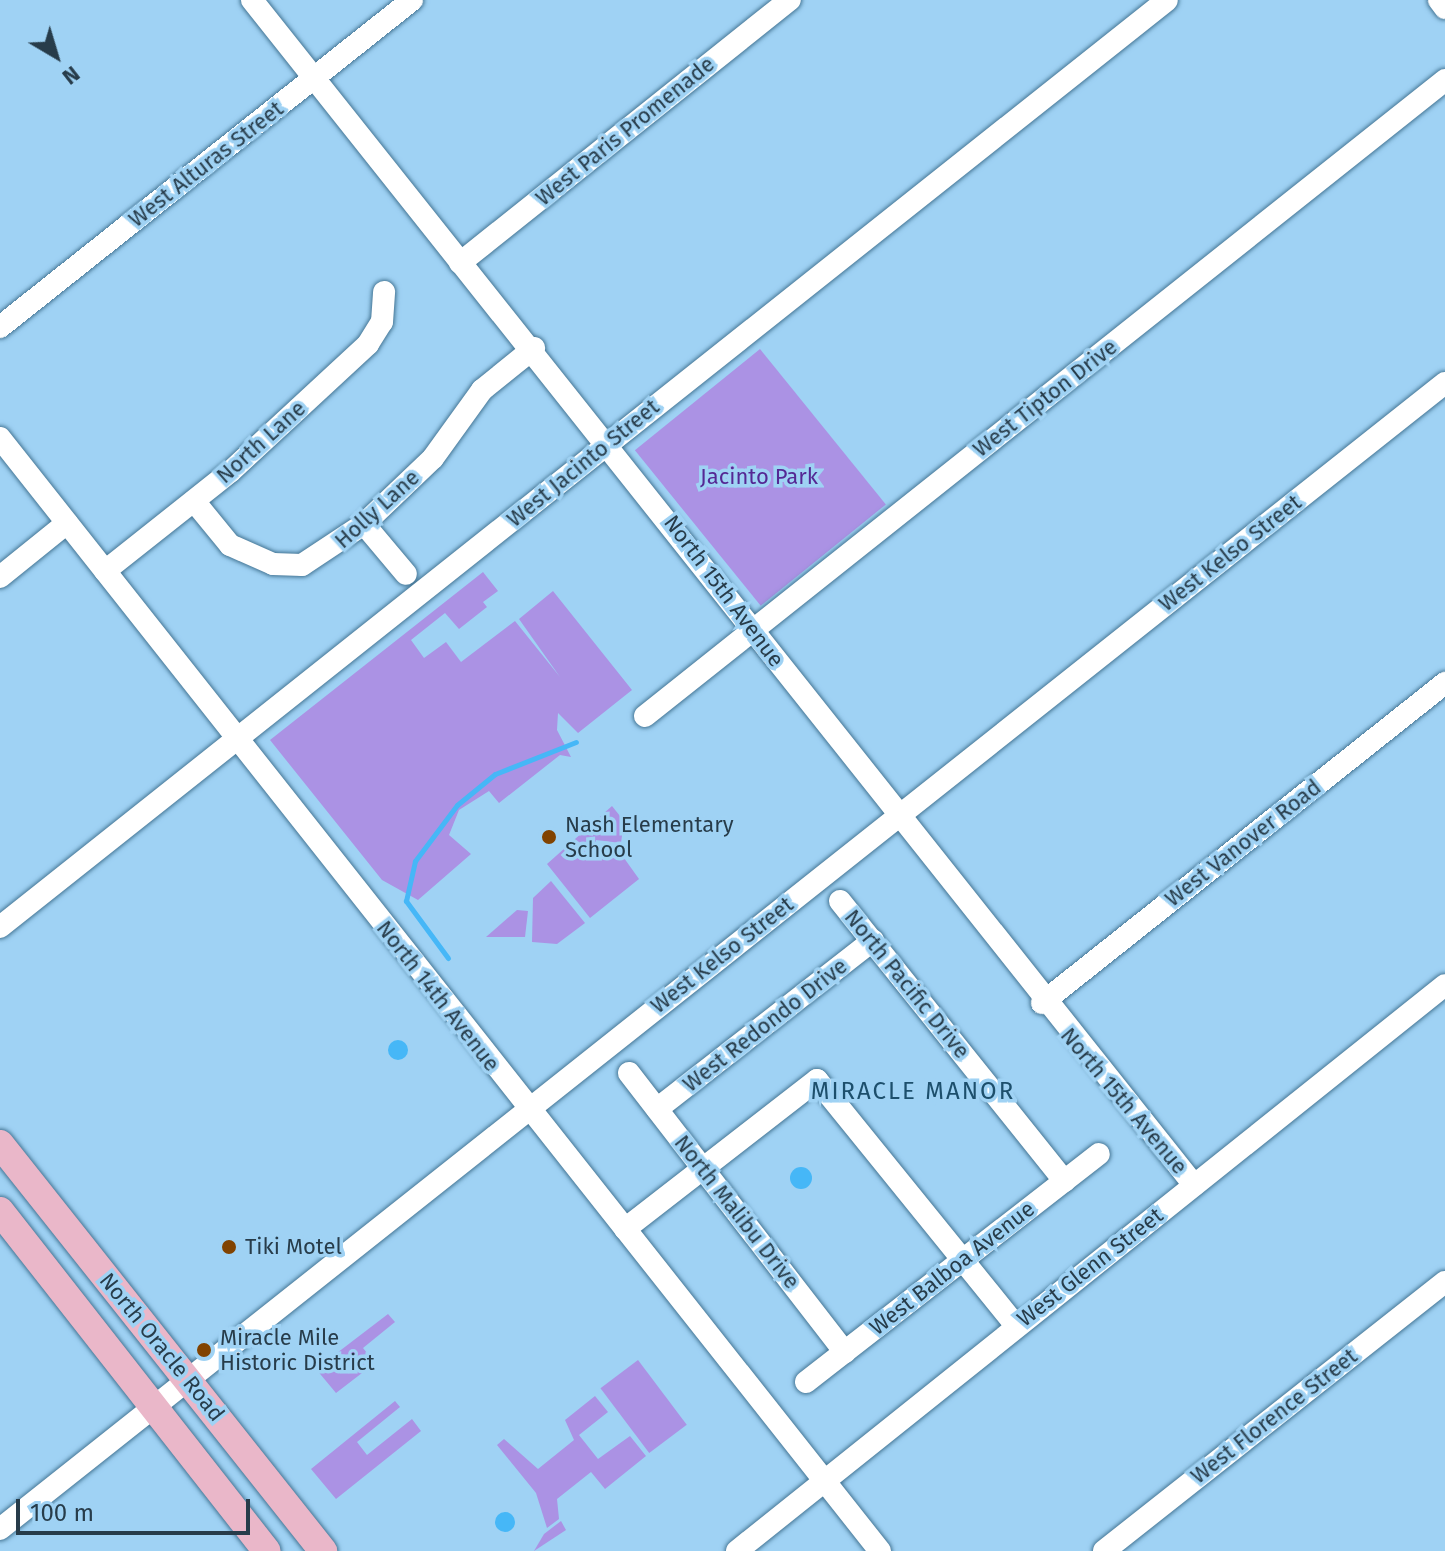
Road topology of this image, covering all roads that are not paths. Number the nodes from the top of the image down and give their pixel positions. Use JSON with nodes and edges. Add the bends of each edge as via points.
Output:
{"nodes":[{"id":1,"x":252,"y":0,"type":"edge"},
{"id":2,"x":412,"y":0,"type":"edge"},
{"id":3,"x":790,"y":0,"type":"edge"},
{"id":4,"x":1167,"y":0,"type":"edge"},
{"id":5,"x":1439,"y":0,"type":"edge"},
{"id":6,"x":1445,"y":8,"type":"edge"},
{"id":7,"x":313,"y":80,"type":"junction"},
{"id":8,"x":1445,"y":80,"type":"edge"},
{"id":9,"x":460,"y":263,"type":"junction"},
{"id":10,"x":384,"y":292,"type":"dead end"},
{"id":11,"x":0,"y":327,"type":"edge"},
{"id":12,"x":534,"y":348,"type":"junction"},
{"id":13,"x":1445,"y":383,"type":"edge"},
{"id":14,"x":0,"y":438,"type":"edge"},
{"id":15,"x":609,"y":442,"type":"junction"},
{"id":16,"x":194,"y":501,"type":"junction"},
{"id":17,"x":67,"y":523,"type":"junction"},
{"id":18,"x":364,"y":524,"type":"junction"},
{"id":19,"x":105,"y":571,"type":"junction"},
{"id":20,"x":406,"y":574,"type":"dead end"},
{"id":21,"x":0,"y":577,"type":"edge"},
{"id":22,"x":754,"y":628,"type":"junction"},
{"id":23,"x":1445,"y":683,"type":"edge"},
{"id":24,"x":645,"y":716,"type":"dead end"},
{"id":25,"x":239,"y":739,"type":"junction"},
{"id":26,"x":896,"y":819,"type":"junction"},
{"id":27,"x":840,"y":901,"type":"dead end"},
{"id":28,"x":0,"y":927,"type":"edge"},
{"id":29,"x":873,"y":940,"type":"junction"},
{"id":30,"x":1445,"y":985,"type":"edge"},
{"id":31,"x":1042,"y":1003,"type":"junction"},
{"id":32,"x":629,"y":1073,"type":"dead end"},
{"id":33,"x":526,"y":1108,"type":"junction"},
{"id":34,"x":657,"y":1109,"type":"junction"},
{"id":35,"x":0,"y":1144,"type":"edge"},
{"id":36,"x":1099,"y":1154,"type":"dead end"},
{"id":37,"x":703,"y":1168,"type":"junction"},
{"id":38,"x":1064,"y":1181,"type":"junction"},
{"id":39,"x":1194,"y":1185,"type":"junction"},
{"id":40,"x":0,"y":1211,"type":"edge"},
{"id":41,"x":625,"y":1229,"type":"junction"},
{"id":42,"x":961,"y":1260,"type":"junction"},
{"id":43,"x":1445,"y":1282,"type":"edge"},
{"id":44,"x":1016,"y":1326,"type":"junction"},
{"id":45,"x":845,"y":1352,"type":"junction"},
{"id":46,"x":188,"y":1379,"type":"junction"},
{"id":47,"x":806,"y":1382,"type":"dead end"},
{"id":48,"x":154,"y":1406,"type":"junction"},
{"id":49,"x":824,"y":1479,"type":"junction"},
{"id":50,"x":0,"y":1529,"type":"edge"},
{"id":51,"x":267,"y":1551,"type":"edge"},
{"id":52,"x":323,"y":1551,"type":"edge"},
{"id":53,"x":737,"y":1551,"type":"edge"},
{"id":54,"x":880,"y":1551,"type":"edge"},
{"id":55,"x":1104,"y":1551,"type":"edge"}],
"edges":[{"from":1,"to":7,"type":"street","name":"North 15th Avenue"},
{"from":2,"to":7,"type":"street","name":"West Alturas Street"},
{"from":3,"to":9,"type":"street","name":"West Paris Promenade"},
{"from":4,"to":15,"type":"street","name":"West Jacinto Street"},
{"from":5,"to":6,"type":"street"},
{"from":7,"to":9,"type":"street","name":"North 15th Avenue"},
{"from":7,"to":11,"type":"street","name":"West Alturas Street"},
{"from":8,"to":22,"type":"street","name":"West Tipton Drive"},
{"from":9,"to":12,"type":"street","name":"North 15th Avenue"},
{"from":10,"to":16,"type":"street","name":"North Lane","via":[[382,322],[368,344]]},
{"from":12,"to":15,"type":"street","name":"North 15th Avenue"},
{"from":12,"to":18,"type":"street","name":"Holly Lane","via":[[482,390],[433,458]]},
{"from":13,"to":26,"type":"street","name":"West Kelso Street"},
{"from":14,"to":17,"type":"street","name":"North 14th Avenue"},
{"from":15,"to":22,"type":"street","name":"North 15th Avenue"},
{"from":15,"to":25,"type":"street","name":"West Jacinto Street"},
{"from":16,"to":18,"type":"street","name":"Holly Lane","via":[[230,545],[273,564],[302,565]]},
{"from":16,"to":19,"type":"street","name":"North Lane"},
{"from":17,"to":19,"type":"street","name":"North 14th Avenue"},
{"from":17,"to":21,"type":"street"},
{"from":18,"to":20,"type":"street"},
{"from":19,"to":25,"type":"street","name":"North 14th Avenue"},
{"from":22,"to":24,"type":"street","name":"West Tipton Drive"},
{"from":22,"to":26,"type":"street","name":"North 15th Avenue"},
{"from":23,"to":31,"type":"street","name":"West Vanover Road"},
{"from":25,"to":28,"type":"street","name":"West Jacinto Street"},
{"from":25,"to":33,"type":"street","name":"North 14th Avenue"},
{"from":26,"to":31,"type":"street","name":"North 15th Avenue"},
{"from":26,"to":33,"type":"street","name":"West Kelso Street"},
{"from":27,"to":29,"type":"street","name":"North Pacific Drive"},
{"from":29,"to":34,"type":"street","name":"West Redondo Drive"},
{"from":29,"to":38,"type":"street","name":"North Pacific Drive"},
{"from":30,"to":39,"type":"street","name":"West Glenn Street"},
{"from":31,"to":39,"type":"street","name":"North 15th Avenue"},
{"from":32,"to":34,"type":"street","name":"North Malibu Drive"},
{"from":33,"to":41,"type":"street","name":"North 14th Avenue"},
{"from":33,"to":46,"type":"street","name":"West Kelso Street"},
{"from":34,"to":37,"type":"street","name":"North Malibu Drive"},
{"from":35,"to":46,"type":"main road","name":"North Oracle Road"},
{"from":36,"to":38,"type":"street","name":"West Balboa Avenue"},
{"from":37,"to":41,"type":"street"},
{"from":37,"to":42,"type":"street","via":[[817,1080]]},
{"from":37,"to":45,"type":"street","name":"North Malibu Drive"},
{"from":38,"to":42,"type":"street","name":"West Balboa Avenue"},
{"from":39,"to":44,"type":"street","name":"West Glenn Street"},
{"from":40,"to":48,"type":"main road","name":"North Oracle Road"},
{"from":41,"to":49,"type":"street","name":"North 14th Avenue"},
{"from":42,"to":44,"type":"street"},
{"from":42,"to":45,"type":"street","name":"West Balboa Avenue"},
{"from":43,"to":55,"type":"street","name":"West Florence Street"},
{"from":44,"to":49,"type":"street","name":"West Glenn Street"},
{"from":45,"to":47,"type":"street","name":"West Balboa Avenue"},
{"from":46,"to":48,"type":"street","name":"West Kelso Street"},
{"from":46,"to":52,"type":"main road","name":"North Oracle Road"},
{"from":48,"to":50,"type":"street","name":"West Kelso Street"},
{"from":48,"to":51,"type":"main road","name":"North Oracle Road"},
{"from":49,"to":53,"type":"street","name":"West Glenn Street"},
{"from":49,"to":54,"type":"street","name":"North 14th Avenue"}]}
